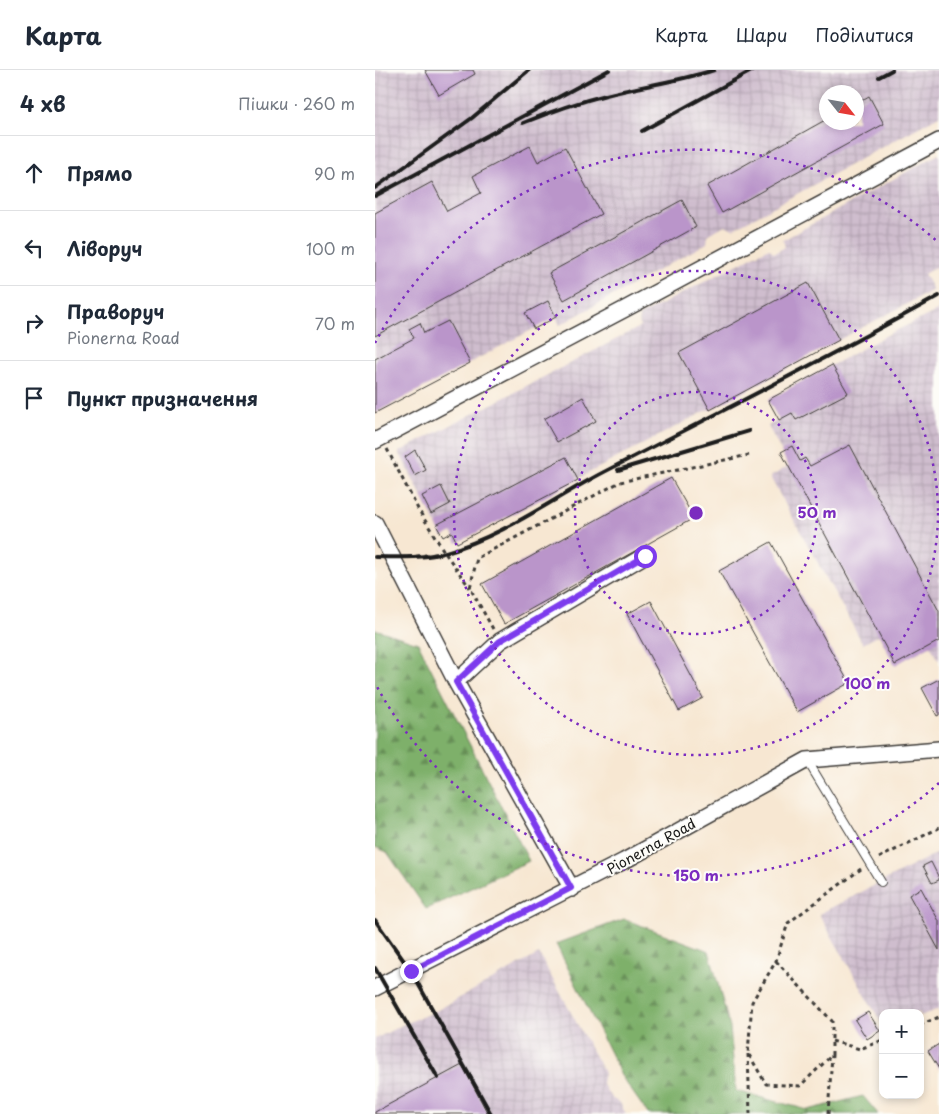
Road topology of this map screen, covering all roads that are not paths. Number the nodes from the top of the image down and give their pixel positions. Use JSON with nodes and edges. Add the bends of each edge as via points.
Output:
{"nodes":[{"id":1,"x":939,"y":141,"type":"edge"},
{"id":2,"x":378,"y":439,"type":"edge"},
{"id":3,"x":375,"y":523,"type":"edge"},
{"id":4,"x":645,"y":556,"type":"dead end"},
{"id":5,"x":456,"y":682,"type":"junction"},
{"id":6,"x":939,"y":749,"type":"edge"},
{"id":7,"x":807,"y":760,"type":"junction"},
{"id":8,"x":881,"y":882,"type":"dead end"},
{"id":9,"x":571,"y":888,"type":"junction"},
{"id":10,"x":375,"y":988,"type":"edge"}],
"edges":[{"from":1,"to":2,"type":"street"},
{"from":3,"to":5,"type":"street"},
{"from":4,"to":5,"type":"street","via":[[500,641]]},
{"from":5,"to":9,"type":"street"},
{"from":6,"to":7,"type":"street","name":"Pionerna Road"},
{"from":7,"to":8,"type":"lane"},
{"from":7,"to":9,"type":"street","name":"Pionerna Road"},
{"from":9,"to":10,"type":"street","name":"Pionerna Road"}]}
